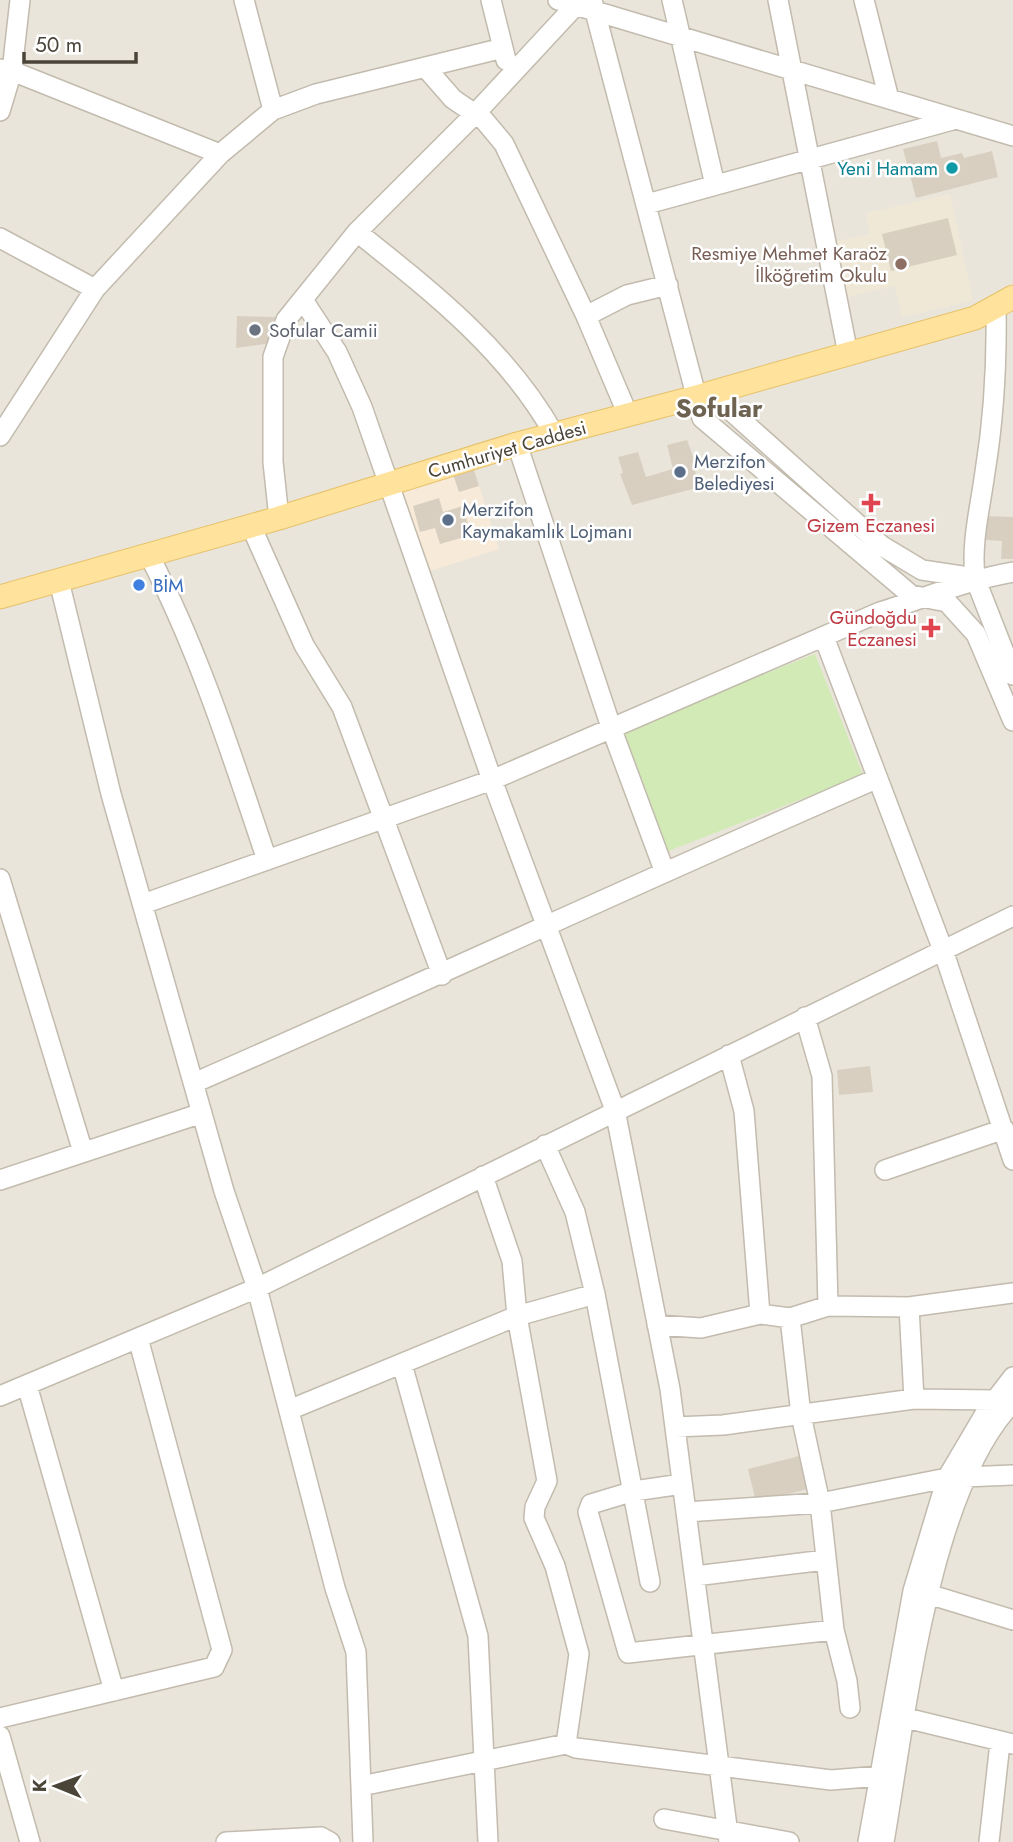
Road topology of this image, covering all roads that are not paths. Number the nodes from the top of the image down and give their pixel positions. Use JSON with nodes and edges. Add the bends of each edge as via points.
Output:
{"nodes":[{"id":1,"x":20,"y":0,"type":"edge"},
{"id":2,"x":244,"y":0,"type":"edge"},
{"id":3,"x":491,"y":0,"type":"edge"},
{"id":4,"x":672,"y":0,"type":"edge"},
{"id":5,"x":778,"y":0,"type":"edge"},
{"id":6,"x":864,"y":0,"type":"edge"},
{"id":7,"x":580,"y":4,"type":"edge"},
{"id":8,"x":680,"y":37,"type":"junction"},
{"id":9,"x":503,"y":48,"type":"junction"},
{"id":10,"x":425,"y":67,"type":"junction"},
{"id":11,"x":6,"y":70,"type":"edge"},
{"id":12,"x":791,"y":70,"type":"junction"},
{"id":13,"x":509,"y":74,"type":"junction"},
{"id":14,"x":889,"y":99,"type":"junction"},
{"id":15,"x":273,"y":110,"type":"junction"},
{"id":16,"x":0,"y":111,"type":"edge"},
{"id":17,"x":474,"y":115,"type":"junction"},
{"id":18,"x":956,"y":119,"type":"junction"},
{"id":19,"x":1013,"y":136,"type":"edge"},
{"id":20,"x":220,"y":154,"type":"junction"},
{"id":21,"x":808,"y":159,"type":"junction"},
{"id":22,"x":715,"y":185,"type":"junction"},
{"id":23,"x":647,"y":204,"type":"junction"},
{"id":24,"x":357,"y":232,"type":"junction"},
{"id":25,"x":0,"y":238,"type":"edge"},
{"id":26,"x":668,"y":285,"type":"junction"},
{"id":27,"x":95,"y":289,"type":"junction"},
{"id":28,"x":303,"y":300,"type":"junction"},
{"id":29,"x":1004,"y":302,"type":"edge"},
{"id":30,"x":586,"y":316,"type":"junction"},
{"id":31,"x":848,"y":354,"type":"junction"},
{"id":32,"x":704,"y":395,"type":"junction"},
{"id":33,"x":628,"y":415,"type":"junction"},
{"id":34,"x":554,"y":434,"type":"junction"},
{"id":35,"x":0,"y":436,"type":"edge"},
{"id":36,"x":517,"y":443,"type":"junction"},
{"id":37,"x":388,"y":484,"type":"junction"},
{"id":38,"x":279,"y":518,"type":"junction"},
{"id":39,"x":251,"y":526,"type":"junction"},
{"id":40,"x":149,"y":555,"type":"junction"},
{"id":41,"x":1013,"y":572,"type":"edge"},
{"id":42,"x":975,"y":578,"type":"junction"},
{"id":43,"x":59,"y":581,"type":"junction"},
{"id":44,"x":0,"y":597,"type":"edge"},
{"id":45,"x":927,"y":598,"type":"junction"},
{"id":46,"x":824,"y":637,"type":"junction"},
{"id":47,"x":1013,"y":675,"type":"edge"},
{"id":48,"x":1013,"y":721,"type":"edge"},
{"id":49,"x":612,"y":730,"type":"junction"},
{"id":50,"x":876,"y":779,"type":"junction"},
{"id":51,"x":492,"y":780,"type":"junction"},
{"id":52,"x":383,"y":819,"type":"junction"},
{"id":53,"x":267,"y":860,"type":"junction"},
{"id":54,"x":664,"y":870,"type":"junction"},
{"id":55,"x":0,"y":878,"type":"edge"},
{"id":56,"x":143,"y":904,"type":"junction"},
{"id":57,"x":1013,"y":916,"type":"edge"},
{"id":58,"x":547,"y":924,"type":"junction"},
{"id":59,"x":943,"y":950,"type":"junction"},
{"id":60,"x":442,"y":975,"type":"junction"},
{"id":61,"x":805,"y":1017,"type":"junction"},
{"id":62,"x":729,"y":1055,"type":"junction"},
{"id":63,"x":194,"y":1083,"type":"junction"},
{"id":64,"x":615,"y":1111,"type":"junction"},
{"id":65,"x":202,"y":1113,"type":"junction"},
{"id":66,"x":1004,"y":1129,"type":"junction"},
{"id":67,"x":545,"y":1145,"type":"junction"},
{"id":68,"x":83,"y":1152,"type":"junction"},
{"id":69,"x":1013,"y":1160,"type":"edge"},
{"id":70,"x":885,"y":1170,"type":"dead end"},
{"id":71,"x":483,"y":1176,"type":"junction"},
{"id":72,"x":0,"y":1180,"type":"edge"},
{"id":73,"x":257,"y":1288,"type":"junction"},
{"id":74,"x":1013,"y":1293,"type":"edge"},
{"id":75,"x":595,"y":1294,"type":"junction"},
{"id":76,"x":828,"y":1306,"type":"junction"},
{"id":77,"x":909,"y":1307,"type":"junction"},
{"id":78,"x":760,"y":1314,"type":"junction"},
{"id":79,"x":517,"y":1316,"type":"junction"},
{"id":80,"x":790,"y":1318,"type":"junction"},
{"id":81,"x":657,"y":1325,"type":"junction"},
{"id":82,"x":138,"y":1338,"type":"junction"},
{"id":83,"x":402,"y":1364,"type":"junction"},
{"id":84,"x":1013,"y":1377,"type":"edge"},
{"id":85,"x":27,"y":1385,"type":"junction"},
{"id":86,"x":0,"y":1396,"type":"edge"},
{"id":87,"x":914,"y":1399,"type":"junction"},
{"id":88,"x":1004,"y":1401,"type":"edge"},
{"id":89,"x":289,"y":1410,"type":"junction"},
{"id":90,"x":801,"y":1415,"type":"junction"},
{"id":91,"x":675,"y":1427,"type":"junction"},
{"id":92,"x":1013,"y":1475,"type":"edge"},
{"id":93,"x":956,"y":1478,"type":"junction"},
{"id":94,"x":682,"y":1484,"type":"junction"},
{"id":95,"x":634,"y":1491,"type":"junction"},
{"id":96,"x":820,"y":1503,"type":"junction"},
{"id":97,"x":686,"y":1512,"type":"junction"},
{"id":98,"x":825,"y":1560,"type":"junction"},
{"id":99,"x":695,"y":1576,"type":"junction"},
{"id":100,"x":650,"y":1582,"type":"dead end"},
{"id":101,"x":928,"y":1594,"type":"junction"},
{"id":102,"x":1013,"y":1620,"type":"edge"},
{"id":103,"x":834,"y":1630,"type":"junction"},
{"id":104,"x":704,"y":1646,"type":"junction"},
{"id":105,"x":114,"y":1691,"type":"junction"},
{"id":106,"x":850,"y":1708,"type":"dead end"},
{"id":107,"x":0,"y":1718,"type":"edge"},
{"id":108,"x":906,"y":1718,"type":"junction"},
{"id":109,"x":0,"y":1736,"type":"edge"},
{"id":110,"x":566,"y":1744,"type":"junction"},
{"id":111,"x":1007,"y":1744,"type":"edge"},
{"id":112,"x":486,"y":1760,"type":"junction"},
{"id":113,"x":720,"y":1766,"type":"junction"},
{"id":114,"x":880,"y":1776,"type":"junction"},
{"id":115,"x":361,"y":1786,"type":"junction"},
{"id":116,"x":664,"y":1819,"type":"dead end"},
{"id":117,"x":728,"y":1837,"type":"edge"},
{"id":118,"x":30,"y":1842,"type":"edge"},
{"id":119,"x":226,"y":1842,"type":"edge"},
{"id":120,"x":330,"y":1842,"type":"edge"},
{"id":121,"x":363,"y":1842,"type":"edge"},
{"id":122,"x":488,"y":1842,"type":"edge"},
{"id":123,"x":789,"y":1842,"type":"edge"},
{"id":124,"x":868,"y":1842,"type":"edge"},
{"id":125,"x":884,"y":1842,"type":"edge"},
{"id":126,"x":989,"y":1842,"type":"edge"}],
"edges":[{"from":1,"to":11,"type":"street"},
{"from":2,"to":15,"type":"street"},
{"from":3,"to":9,"type":"street"},
{"from":4,"to":8,"type":"street"},
{"from":5,"to":12,"type":"street"},
{"from":6,"to":14,"type":"street"},
{"from":7,"to":8,"type":"street"},
{"from":7,"to":13,"type":"street"},
{"from":7,"to":23,"type":"street"},
{"from":8,"to":12,"type":"street"},
{"from":8,"to":22,"type":"street"},
{"from":9,"to":10,"type":"street"},
{"from":9,"to":13,"type":"street"},
{"from":10,"to":15,"type":"street","via":[[316,94]]},
{"from":10,"to":17,"type":"street"},
{"from":11,"to":16,"type":"street"},
{"from":11,"to":20,"type":"street"},
{"from":12,"to":14,"type":"street"},
{"from":12,"to":21,"type":"street"},
{"from":13,"to":17,"type":"street"},
{"from":14,"to":18,"type":"street"},
{"from":15,"to":20,"type":"street"},
{"from":17,"to":24,"type":"street"},
{"from":17,"to":30,"type":"street","via":[[504,144]]},
{"from":18,"to":19,"type":"street"},
{"from":18,"to":21,"type":"street"},
{"from":20,"to":27,"type":"street"},
{"from":21,"to":22,"type":"street"},
{"from":21,"to":31,"type":"street"},
{"from":22,"to":23,"type":"street"},
{"from":23,"to":26,"type":"street"},
{"from":24,"to":28,"type":"street"},
{"from":24,"to":34,"type":"street","via":[[487,344],[532,398]]},
{"from":25,"to":27,"type":"street"},
{"from":26,"to":30,"type":"street","via":[[627,295]]},
{"from":26,"to":32,"type":"street"},
{"from":27,"to":35,"type":"street"},
{"from":28,"to":37,"type":"street","via":[[350,379]]},
{"from":28,"to":38,"type":"street","via":[[286,320],[274,357],[273,462]]},
{"from":29,"to":31,"type":"main road","name":"Cumhuriyet Caddesi","via":[[975,318]]},
{"from":29,"to":42,"type":"street","via":[[972,548]]},
{"from":30,"to":33,"type":"street"},
{"from":31,"to":32,"type":"main road","name":"Cumhuriyet Caddesi"},
{"from":32,"to":33,"type":"main road","name":"Cumhuriyet Caddesi"},
{"from":32,"to":42,"type":"street","via":[[882,546],[922,570]]},
{"from":32,"to":45,"type":"street","via":[[702,418],[911,595]]},
{"from":33,"to":34,"type":"main road","name":"Cumhuriyet Caddesi"},
{"from":34,"to":36,"type":"main road","name":"Cumhuriyet Caddesi"},
{"from":36,"to":37,"type":"main road","name":"Cumhuriyet Caddesi"},
{"from":36,"to":49,"type":"street"},
{"from":37,"to":38,"type":"main road","name":"Cumhuriyet Caddesi"},
{"from":37,"to":51,"type":"street"},
{"from":38,"to":39,"type":"main road","name":"Cumhuriyet Caddesi"},
{"from":39,"to":40,"type":"main road","name":"Cumhuriyet Caddesi"},
{"from":39,"to":52,"type":"street","via":[[304,645],[342,707]]},
{"from":40,"to":43,"type":"main road","name":"Cumhuriyet Caddesi"},
{"from":40,"to":53,"type":"street","via":[[197,656]]},
{"from":41,"to":42,"type":"street"},
{"from":42,"to":45,"type":"street"},
{"from":42,"to":47,"type":"street"},
{"from":43,"to":44,"type":"main road","name":"Cumhuriyet Caddesi"},
{"from":43,"to":56,"type":"street"},
{"from":45,"to":46,"type":"street","via":[[880,612]]},
{"from":45,"to":48,"type":"street","via":[[947,602],[976,635]]},
{"from":46,"to":49,"type":"street"},
{"from":46,"to":50,"type":"street"},
{"from":49,"to":51,"type":"street"},
{"from":49,"to":54,"type":"street"},
{"from":50,"to":54,"type":"street"},
{"from":50,"to":59,"type":"street"},
{"from":51,"to":52,"type":"street"},
{"from":51,"to":58,"type":"street"},
{"from":52,"to":53,"type":"street"},
{"from":52,"to":60,"type":"street"},
{"from":53,"to":56,"type":"street"},
{"from":54,"to":58,"type":"street"},
{"from":55,"to":68,"type":"street"},
{"from":56,"to":63,"type":"street"},
{"from":57,"to":59,"type":"street"},
{"from":58,"to":60,"type":"street"},
{"from":58,"to":64,"type":"street"},
{"from":59,"to":61,"type":"street"},
{"from":59,"to":66,"type":"street"},
{"from":60,"to":63,"type":"street"},
{"from":61,"to":62,"type":"street"},
{"from":61,"to":76,"type":"street","via":[[821,1076]]},
{"from":62,"to":64,"type":"street"},
{"from":62,"to":78,"type":"street","via":[[744,1111]]},
{"from":63,"to":65,"type":"street"},
{"from":64,"to":67,"type":"street"},
{"from":64,"to":81,"type":"street"},
{"from":65,"to":68,"type":"street"},
{"from":65,"to":73,"type":"street"},
{"from":66,"to":69,"type":"street"},
{"from":66,"to":70,"type":"street"},
{"from":67,"to":71,"type":"street"},
{"from":67,"to":75,"type":"street","via":[[575,1212]]},
{"from":68,"to":72,"type":"street"},
{"from":71,"to":73,"type":"street"},
{"from":71,"to":79,"type":"street","via":[[512,1261]]},
{"from":73,"to":82,"type":"street"},
{"from":73,"to":89,"type":"street"},
{"from":74,"to":77,"type":"street"},
{"from":75,"to":79,"type":"street"},
{"from":75,"to":95,"type":"street"},
{"from":76,"to":77,"type":"street"},
{"from":76,"to":80,"type":"street"},
{"from":77,"to":87,"type":"street"},
{"from":78,"to":80,"type":"street"},
{"from":78,"to":81,"type":"street","via":[[701,1328]]},
{"from":79,"to":83,"type":"street"},
{"from":79,"to":110,"type":"street","via":[[547,1481],[534,1518],[555,1566],[579,1654]]},
{"from":80,"to":90,"type":"street"},
{"from":81,"to":91,"type":"street"},
{"from":82,"to":85,"type":"street"},
{"from":82,"to":105,"type":"street","via":[[222,1650],[214,1667]]},
{"from":83,"to":89,"type":"street"},
{"from":83,"to":112,"type":"street","via":[[478,1636]]},
{"from":84,"to":88,"type":"street"},
{"from":85,"to":86,"type":"street"},
{"from":85,"to":105,"type":"street"},
{"from":87,"to":88,"type":"street"},
{"from":87,"to":90,"type":"street"},
{"from":88,"to":93,"type":"street"},
{"from":89,"to":115,"type":"street","via":[[356,1652]]},
{"from":90,"to":91,"type":"street"},
{"from":90,"to":96,"type":"street"},
{"from":91,"to":94,"type":"street"},
{"from":92,"to":93,"type":"street"},
{"from":93,"to":96,"type":"street"},
{"from":93,"to":101,"type":"street"},
{"from":93,"to":114,"type":"street","via":[[913,1591]]},
{"from":94,"to":95,"type":"street"},
{"from":94,"to":97,"type":"street"},
{"from":95,"to":100,"type":"street"},
{"from":95,"to":104,"type":"street","via":[[591,1504],[588,1512],[628,1653]]},
{"from":96,"to":97,"type":"street"},
{"from":96,"to":98,"type":"street"},
{"from":97,"to":99,"type":"street"},
{"from":98,"to":99,"type":"street"},
{"from":98,"to":103,"type":"street"},
{"from":99,"to":104,"type":"street"},
{"from":101,"to":102,"type":"street"},
{"from":101,"to":108,"type":"street"},
{"from":103,"to":104,"type":"street"},
{"from":103,"to":106,"type":"street"},
{"from":104,"to":113,"type":"street"},
{"from":105,"to":107,"type":"street"},
{"from":108,"to":111,"type":"street"},
{"from":108,"to":125,"type":"street"},
{"from":109,"to":118,"type":"street"},
{"from":110,"to":112,"type":"street"},
{"from":110,"to":113,"type":"street"},
{"from":111,"to":126,"type":"street"},
{"from":112,"to":115,"type":"street"},
{"from":112,"to":122,"type":"street"},
{"from":113,"to":114,"type":"street","via":[[831,1780]]},
{"from":113,"to":117,"type":"street"},
{"from":114,"to":124,"type":"street"},
{"from":115,"to":121,"type":"street"},
{"from":116,"to":117,"type":"street"},
{"from":117,"to":123,"type":"street"},
{"from":119,"to":120,"type":"street","via":[[321,1837]]}]}
